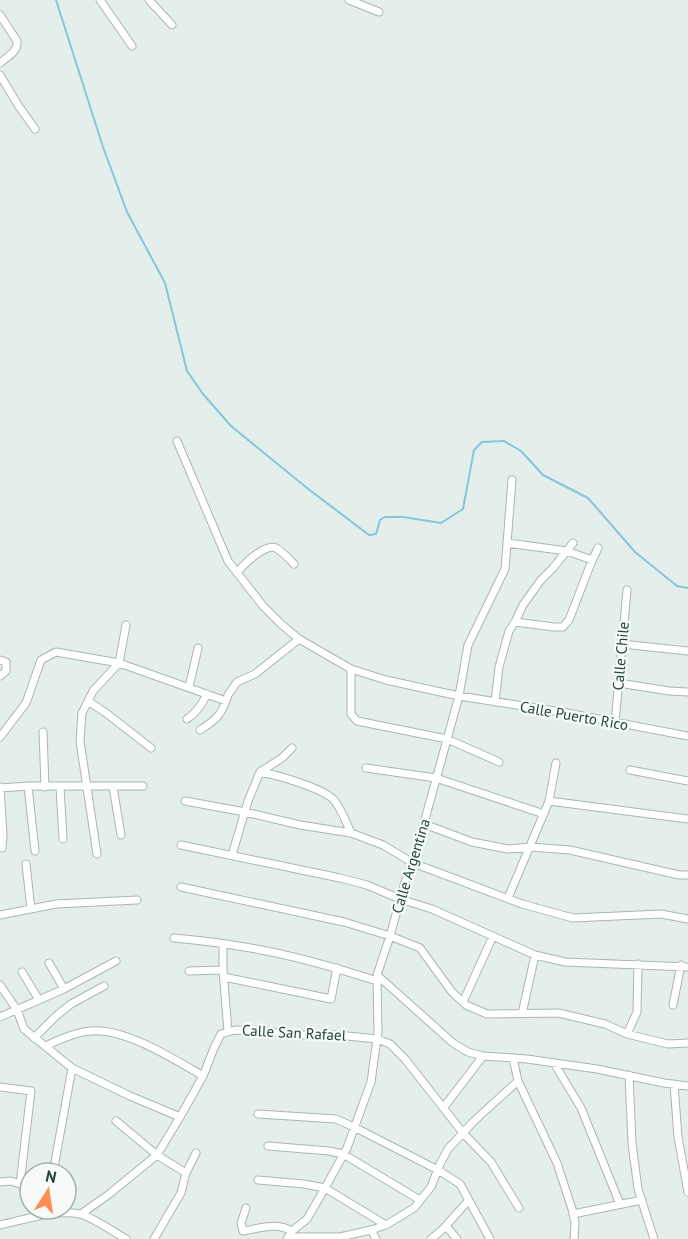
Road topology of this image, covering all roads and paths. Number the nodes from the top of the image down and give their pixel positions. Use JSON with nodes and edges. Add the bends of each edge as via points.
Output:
{"nodes":[{"id":1,"x":100,"y":0,"type":"edge"},
{"id":2,"x":149,"y":0,"type":"edge"},
{"id":3,"x":349,"y":0,"type":"edge"},
{"id":4,"x":379,"y":12,"type":"dead end"},
{"id":5,"x":0,"y":15,"type":"edge"},
{"id":6,"x":172,"y":25,"type":"dead end"},
{"id":7,"x":132,"y":46,"type":"dead end"},
{"id":8,"x":0,"y":63,"type":"edge"},
{"id":9,"x":0,"y":75,"type":"edge"},
{"id":10,"x":35,"y":129,"type":"dead end"},
{"id":11,"x":177,"y":441,"type":"dead end"},
{"id":12,"x":512,"y":480,"type":"dead end"},
{"id":13,"x":507,"y":543,"type":"junction"},
{"id":14,"x":573,"y":543,"type":"dead end"},
{"id":15,"x":598,"y":548,"type":"dead end"},
{"id":16,"x":567,"y":551,"type":"junction"},
{"id":17,"x":592,"y":560,"type":"junction"},
{"id":18,"x":294,"y":564,"type":"dead end"},
{"id":19,"x":237,"y":573,"type":"junction"},
{"id":20,"x":627,"y":590,"type":"dead end"},
{"id":21,"x":515,"y":622,"type":"junction"},
{"id":22,"x":126,"y":625,"type":"dead end"},
{"id":23,"x":299,"y":639,"type":"junction"},
{"id":24,"x":622,"y":644,"type":"junction"},
{"id":25,"x":198,"y":648,"type":"dead end"},
{"id":26,"x":688,"y":651,"type":"edge"},
{"id":27,"x":0,"y":660,"type":"edge"},
{"id":28,"x":119,"y":663,"type":"junction"},
{"id":29,"x":351,"y":669,"type":"junction"},
{"id":30,"x":0,"y":676,"type":"edge"},
{"id":31,"x":619,"y":683,"type":"junction"},
{"id":32,"x":189,"y":687,"type":"junction"},
{"id":33,"x":688,"y":692,"type":"edge"},
{"id":34,"x":207,"y":694,"type":"junction"},
{"id":35,"x":459,"y":696,"type":"junction"},
{"id":36,"x":88,"y":701,"type":"junction"},
{"id":37,"x":226,"y":701,"type":"junction"},
{"id":38,"x":495,"y":702,"type":"junction"},
{"id":39,"x":187,"y":719,"type":"dead end"},
{"id":40,"x":615,"y":723,"type":"junction"},
{"id":41,"x":200,"y":730,"type":"dead end"},
{"id":42,"x":43,"y":732,"type":"dead end"},
{"id":43,"x":688,"y":736,"type":"edge"},
{"id":44,"x":0,"y":737,"type":"edge"},
{"id":45,"x":447,"y":739,"type":"junction"},
{"id":46,"x":151,"y":748,"type":"dead end"},
{"id":47,"x":292,"y":748,"type":"dead end"},
{"id":48,"x":499,"y":762,"type":"dead end"},
{"id":49,"x":556,"y":763,"type":"dead end"},
{"id":50,"x":366,"y":768,"type":"dead end"},
{"id":51,"x":630,"y":770,"type":"dead end"},
{"id":52,"x":260,"y":772,"type":"junction"},
{"id":53,"x":436,"y":778,"type":"junction"},
{"id":54,"x":688,"y":781,"type":"edge"},
{"id":55,"x":28,"y":786,"type":"junction"},
{"id":56,"x":86,"y":786,"type":"junction"},
{"id":57,"x":143,"y":786,"type":"dead end"},
{"id":58,"x":0,"y":787,"type":"edge"},
{"id":59,"x":45,"y":787,"type":"junction"},
{"id":60,"x":60,"y":787,"type":"junction"},
{"id":61,"x":113,"y":787,"type":"junction"},
{"id":62,"x":185,"y":801,"type":"dead end"},
{"id":63,"x":549,"y":801,"type":"junction"},
{"id":64,"x":245,"y":812,"type":"junction"},
{"id":65,"x":544,"y":814,"type":"junction"},
{"id":66,"x":688,"y":819,"type":"edge"},
{"id":67,"x":424,"y":825,"type":"junction"},
{"id":68,"x":351,"y":833,"type":"junction"},
{"id":69,"x":121,"y":836,"type":"dead end"},
{"id":70,"x":63,"y":839,"type":"dead end"},
{"id":71,"x":181,"y":845,"type":"dead end"},
{"id":72,"x":530,"y":847,"type":"junction"},
{"id":73,"x":2,"y":848,"type":"dead end"},
{"id":74,"x":36,"y":851,"type":"dead end"},
{"id":75,"x":97,"y":854,"type":"dead end"},
{"id":76,"x":232,"y":855,"type":"junction"},
{"id":77,"x":413,"y":863,"type":"junction"},
{"id":78,"x":26,"y":864,"type":"dead end"},
{"id":79,"x":688,"y":875,"type":"edge"},
{"id":80,"x":181,"y":886,"type":"dead end"},
{"id":81,"x":508,"y":898,"type":"junction"},
{"id":82,"x":400,"y":899,"type":"junction"},
{"id":83,"x":137,"y":900,"type":"dead end"},
{"id":84,"x":31,"y":909,"type":"junction"},
{"id":85,"x":0,"y":915,"type":"edge"},
{"id":86,"x":688,"y":919,"type":"edge"},
{"id":87,"x":390,"y":936,"type":"junction"},
{"id":88,"x":493,"y":936,"type":"junction"},
{"id":89,"x":174,"y":938,"type":"dead end"},
{"id":90,"x":223,"y":944,"type":"junction"},
{"id":91,"x":535,"y":955,"type":"junction"},
{"id":92,"x":116,"y":961,"type":"dead end"},
{"id":93,"x":49,"y":963,"type":"dead end"},
{"id":94,"x":638,"y":964,"type":"junction"},
{"id":95,"x":684,"y":966,"type":"edge"},
{"id":96,"x":337,"y":968,"type":"junction"},
{"id":97,"x":189,"y":971,"type":"dead end"},
{"id":98,"x":22,"y":972,"type":"dead end"},
{"id":99,"x":223,"y":974,"type":"junction"},
{"id":100,"x":377,"y":978,"type":"junction"},
{"id":101,"x":0,"y":985,"type":"edge"},
{"id":102,"x":104,"y":986,"type":"dead end"},
{"id":103,"x":64,"y":989,"type":"junction"},
{"id":104,"x":39,"y":1000,"type":"junction"},
{"id":105,"x":463,"y":1002,"type":"junction"},
{"id":106,"x":673,"y":1005,"type":"dead end"},
{"id":107,"x":17,"y":1010,"type":"junction"},
{"id":108,"x":522,"y":1014,"type":"junction"},
{"id":109,"x":0,"y":1017,"type":"edge"},
{"id":110,"x":228,"y":1032,"type":"junction"},
{"id":111,"x":627,"y":1034,"type":"junction"},
{"id":112,"x":34,"y":1038,"type":"junction"},
{"id":113,"x":377,"y":1039,"type":"junction"},
{"id":114,"x":688,"y":1043,"type":"edge"},
{"id":115,"x":46,"y":1046,"type":"junction"},
{"id":116,"x":483,"y":1056,"type":"junction"},
{"id":117,"x":513,"y":1058,"type":"junction"},
{"id":118,"x":554,"y":1063,"type":"junction"},
{"id":119,"x":72,"y":1068,"type":"junction"},
{"id":120,"x":628,"y":1075,"type":"junction"},
{"id":121,"x":203,"y":1076,"type":"junction"},
{"id":122,"x":518,"y":1081,"type":"junction"},
{"id":123,"x":674,"y":1084,"type":"junction"},
{"id":124,"x":688,"y":1086,"type":"edge"},
{"id":125,"x":0,"y":1087,"type":"edge"},
{"id":126,"x":444,"y":1107,"type":"junction"},
{"id":127,"x":258,"y":1114,"type":"dead end"},
{"id":128,"x":180,"y":1118,"type":"junction"},
{"id":129,"x":116,"y":1121,"type":"dead end"},
{"id":130,"x":354,"y":1127,"type":"junction"},
{"id":131,"x":463,"y":1133,"type":"junction"},
{"id":132,"x":268,"y":1146,"type":"dead end"},
{"id":133,"x":196,"y":1153,"type":"dead end"},
{"id":134,"x":343,"y":1154,"type":"junction"},
{"id":135,"x":157,"y":1155,"type":"junction"},
{"id":136,"x":55,"y":1161,"type":"edge"},
{"id":137,"x":438,"y":1170,"type":"junction"},
{"id":138,"x":186,"y":1173,"type":"junction"},
{"id":139,"x":258,"y":1180,"type":"dead end"},
{"id":140,"x":0,"y":1182,"type":"edge"},
{"id":141,"x":325,"y":1188,"type":"junction"},
{"id":142,"x":688,"y":1192,"type":"edge"},
{"id":143,"x":420,"y":1200,"type":"junction"},
{"id":144,"x":642,"y":1200,"type":"junction"},
{"id":145,"x":468,"y":1201,"type":"junction"},
{"id":146,"x":620,"y":1204,"type":"junction"},
{"id":147,"x":246,"y":1208,"type":"dead end"},
{"id":148,"x":519,"y":1208,"type":"dead end"},
{"id":149,"x":78,"y":1214,"type":"edge"},
{"id":150,"x":81,"y":1214,"type":"junction"},
{"id":151,"x":573,"y":1214,"type":"junction"},
{"id":152,"x":18,"y":1220,"type":"edge"},
{"id":153,"x":386,"y":1225,"type":"junction"},
{"id":154,"x":0,"y":1226,"type":"edge"},
{"id":155,"x":446,"y":1226,"type":"junction"},
{"id":156,"x":371,"y":1230,"type":"junction"},
{"id":157,"x":289,"y":1236,"type":"edge"},
{"id":158,"x":126,"y":1239,"type":"edge"},
{"id":159,"x":154,"y":1239,"type":"edge"},
{"id":160,"x":376,"y":1239,"type":"edge"},
{"id":161,"x":432,"y":1239,"type":"edge"},
{"id":162,"x":457,"y":1239,"type":"edge"},
{"id":163,"x":490,"y":1239,"type":"edge"},
{"id":164,"x":574,"y":1239,"type":"edge"},
{"id":165,"x":654,"y":1239,"type":"edge"}],
"edges":[{"from":1,"to":7,"type":"street"},
{"from":2,"to":6,"type":"street"},
{"from":3,"to":4,"type":"street"},
{"from":5,"to":8,"type":"street","via":[[17,41],[16,50]]},
{"from":9,"to":10,"type":"street"},
{"from":11,"to":19,"type":"street","name":"Calle Puerto Rico","via":[[228,561]]},
{"from":12,"to":13,"type":"street","name":"Calle Argentina"},
{"from":13,"to":16,"type":"street"},
{"from":13,"to":35,"type":"street","name":"Calle Argentina","via":[[505,569],[468,645]]},
{"from":14,"to":16,"type":"street"},
{"from":15,"to":17,"type":"street"},
{"from":16,"to":17,"type":"street"},
{"from":16,"to":21,"type":"street","via":[[541,579]]},
{"from":17,"to":21,"type":"street","via":[[563,627]]},
{"from":18,"to":19,"type":"street","via":[[276,548],[268,548]]},
{"from":19,"to":23,"type":"street","name":"Calle Puerto Rico","via":[[263,606]]},
{"from":20,"to":24,"type":"street","name":"Calle Chile"},
{"from":21,"to":38,"type":"street","via":[[499,667]]},
{"from":22,"to":28,"type":"street"},
{"from":23,"to":29,"type":"street","name":"Calle Puerto Rico"},
{"from":23,"to":37,"type":"street","via":[[255,674],[237,682]]},
{"from":24,"to":26,"type":"street"},
{"from":24,"to":31,"type":"street","name":"Calle Chile"},
{"from":25,"to":32,"type":"street"},
{"from":27,"to":30,"type":"street","via":[[7,665]]},
{"from":28,"to":32,"type":"street"},
{"from":28,"to":36,"type":"street"},
{"from":28,"to":44,"type":"street","via":[[56,652],[41,660],[26,703]]},
{"from":29,"to":35,"type":"street","name":"Calle Puerto Rico"},
{"from":29,"to":45,"type":"street","via":[[351,714],[357,722]]},
{"from":31,"to":33,"type":"street"},
{"from":31,"to":40,"type":"street","name":"Calle Chile"},
{"from":32,"to":34,"type":"street"},
{"from":34,"to":37,"type":"street"},
{"from":34,"to":39,"type":"street","via":[[196,713]]},
{"from":35,"to":38,"type":"street","name":"Calle Puerto Rico"},
{"from":35,"to":45,"type":"street","name":"Calle Argentina"},
{"from":36,"to":46,"type":"street"},
{"from":36,"to":56,"type":"street","via":[[82,713],[80,741]]},
{"from":37,"to":41,"type":"street","via":[[213,722]]},
{"from":38,"to":40,"type":"street","name":"Calle Puerto Rico"},
{"from":40,"to":43,"type":"street","name":"Calle Puerto Rico"},
{"from":42,"to":59,"type":"street"},
{"from":45,"to":48,"type":"street"},
{"from":45,"to":53,"type":"street","name":"Calle Argentina"},
{"from":47,"to":52,"type":"street"},
{"from":49,"to":63,"type":"street"},
{"from":50,"to":53,"type":"street"},
{"from":51,"to":54,"type":"street"},
{"from":52,"to":64,"type":"street"},
{"from":52,"to":68,"type":"street","via":[[332,798]]},
{"from":53,"to":65,"type":"street"},
{"from":53,"to":67,"type":"street","name":"Calle Argentina"},
{"from":55,"to":58,"type":"street"},
{"from":55,"to":59,"type":"street"},
{"from":55,"to":74,"type":"street"},
{"from":56,"to":60,"type":"street"},
{"from":56,"to":61,"type":"street"},
{"from":56,"to":75,"type":"street"},
{"from":57,"to":61,"type":"street"},
{"from":58,"to":73,"type":"street"},
{"from":59,"to":60,"type":"street"},
{"from":60,"to":70,"type":"street"},
{"from":61,"to":69,"type":"street"},
{"from":62,"to":64,"type":"street"},
{"from":63,"to":65,"type":"street"},
{"from":63,"to":66,"type":"street"},
{"from":64,"to":68,"type":"street"},
{"from":64,"to":76,"type":"street"},
{"from":65,"to":72,"type":"street"},
{"from":67,"to":72,"type":"street","via":[[472,842],[508,849]]},
{"from":67,"to":77,"type":"street","name":"Calle Argentina"},
{"from":68,"to":77,"type":"street","via":[[383,845]]},
{"from":71,"to":76,"type":"street"},
{"from":72,"to":79,"type":"street","via":[[570,850]]},
{"from":72,"to":81,"type":"street"},
{"from":76,"to":82,"type":"street","via":[[368,885]]},
{"from":77,"to":81,"type":"street"},
{"from":77,"to":82,"type":"street","name":"Calle Argentina"},
{"from":78,"to":84,"type":"street"},
{"from":80,"to":87,"type":"street"},
{"from":81,"to":86,"type":"street","via":[[573,918],[661,914]]},
{"from":82,"to":87,"type":"street","name":"Calle Argentina"},
{"from":82,"to":88,"type":"street"},
{"from":83,"to":84,"type":"street"},
{"from":84,"to":85,"type":"street"},
{"from":87,"to":100,"type":"street","name":"Calle Argentina"},
{"from":87,"to":105,"type":"street","via":[[420,948]]},
{"from":88,"to":91,"type":"street"},
{"from":88,"to":105,"type":"street"},
{"from":89,"to":90,"type":"street"},
{"from":90,"to":96,"type":"street"},
{"from":90,"to":99,"type":"street"},
{"from":91,"to":94,"type":"street","via":[[566,962]]},
{"from":91,"to":108,"type":"street"},
{"from":92,"to":103,"type":"street"},
{"from":93,"to":103,"type":"street"},
{"from":94,"to":95,"type":"street"},
{"from":94,"to":111,"type":"street","via":[[637,1012]]},
{"from":95,"to":106,"type":"street"},
{"from":96,"to":99,"type":"street","via":[[331,999]]},
{"from":96,"to":100,"type":"street"},
{"from":97,"to":99,"type":"street"},
{"from":98,"to":104,"type":"street"},
{"from":99,"to":110,"type":"street"},
{"from":100,"to":113,"type":"street","name":"Calle Argentina"},
{"from":100,"to":116,"type":"street","via":[[453,1043]]},
{"from":101,"to":107,"type":"street"},
{"from":102,"to":112,"type":"street","via":[[71,1004]]},
{"from":103,"to":104,"type":"street"},
{"from":104,"to":107,"type":"street"},
{"from":105,"to":108,"type":"street","via":[[487,1014]]},
{"from":107,"to":109,"type":"street"},
{"from":107,"to":112,"type":"street","via":[[24,1029]]},
{"from":108,"to":111,"type":"street","via":[[559,1013],[605,1024]]},
{"from":110,"to":113,"type":"street","name":"Calle San Rafael"},
{"from":110,"to":121,"type":"street","name":"Calle San Rafael","via":[[221,1034]]},
{"from":111,"to":114,"type":"street","via":[[668,1044]]},
{"from":112,"to":115,"type":"street"},
{"from":113,"to":126,"type":"street","name":"Calle San Rafael","via":[[390,1044],[405,1059]]},
{"from":113,"to":130,"type":"street","name":"Calle Argentina","via":[[371,1082]]},
{"from":115,"to":119,"type":"street"},
{"from":115,"to":121,"type":"street","via":[[90,1031],[112,1033],[154,1048]]},
{"from":116,"to":117,"type":"street"},
{"from":116,"to":126,"type":"street"},
{"from":117,"to":118,"type":"street"},
{"from":117,"to":122,"type":"street"},
{"from":118,"to":120,"type":"street"},
{"from":118,"to":146,"type":"street","via":[[581,1108]]},
{"from":119,"to":128,"type":"street"},
{"from":119,"to":136,"type":"street"},
{"from":120,"to":123,"type":"street"},
{"from":120,"to":144,"type":"street","via":[[632,1143]]},
{"from":121,"to":128,"type":"street","name":"Calle San Rafael"},
{"from":122,"to":131,"type":"street"},
{"from":122,"to":151,"type":"street","via":[[558,1163]]},
{"from":123,"to":124,"type":"street"},
{"from":123,"to":142,"type":"street"},
{"from":125,"to":140,"type":"street","via":[[31,1091],[20,1184]]},
{"from":126,"to":131,"type":"street","name":"Calle San Rafael"},
{"from":127,"to":130,"type":"street","via":[[336,1119]]},
{"from":128,"to":135,"type":"street","name":"Calle San Rafael"},
{"from":129,"to":135,"type":"street"},
{"from":130,"to":134,"type":"street","name":"Calle Argentina"},
{"from":130,"to":137,"type":"street"},
{"from":131,"to":137,"type":"street","via":[[448,1149]]},
{"from":131,"to":148,"type":"street","name":"Calle San Rafael","via":[[491,1162]]},
{"from":132,"to":134,"type":"street"},
{"from":133,"to":138,"type":"street"},
{"from":134,"to":141,"type":"street","name":"Calle Argentina"},
{"from":134,"to":143,"type":"street"},
{"from":135,"to":138,"type":"street"},
{"from":135,"to":150,"type":"street","name":"Calle San Rafael"},
{"from":137,"to":143,"type":"street"},
{"from":137,"to":145,"type":"street","via":[[459,1184]]},
{"from":138,"to":159,"type":"street","via":[[181,1193]]},
{"from":139,"to":141,"type":"street"},
{"from":141,"to":153,"type":"street"},
{"from":141,"to":157,"type":"street","name":"Calle Argentina","via":[[307,1220]]},
{"from":143,"to":153,"type":"street","via":[[414,1209]]},
{"from":144,"to":146,"type":"street"},
{"from":144,"to":165,"type":"street"},
{"from":145,"to":155,"type":"street"},
{"from":145,"to":163,"type":"street"},
{"from":146,"to":151,"type":"street"},
{"from":147,"to":157,"type":"street","via":[[241,1223],[243,1231],[284,1226]]},
{"from":149,"to":150,"type":"street"},
{"from":150,"to":158,"type":"street"},
{"from":151,"to":164,"type":"street"},
{"from":152,"to":154,"type":"street"},
{"from":153,"to":156,"type":"street"},
{"from":155,"to":161,"type":"street"},
{"from":155,"to":162,"type":"street"},
{"from":156,"to":157,"type":"street","via":[[340,1237]]},
{"from":156,"to":160,"type":"street"}]}
